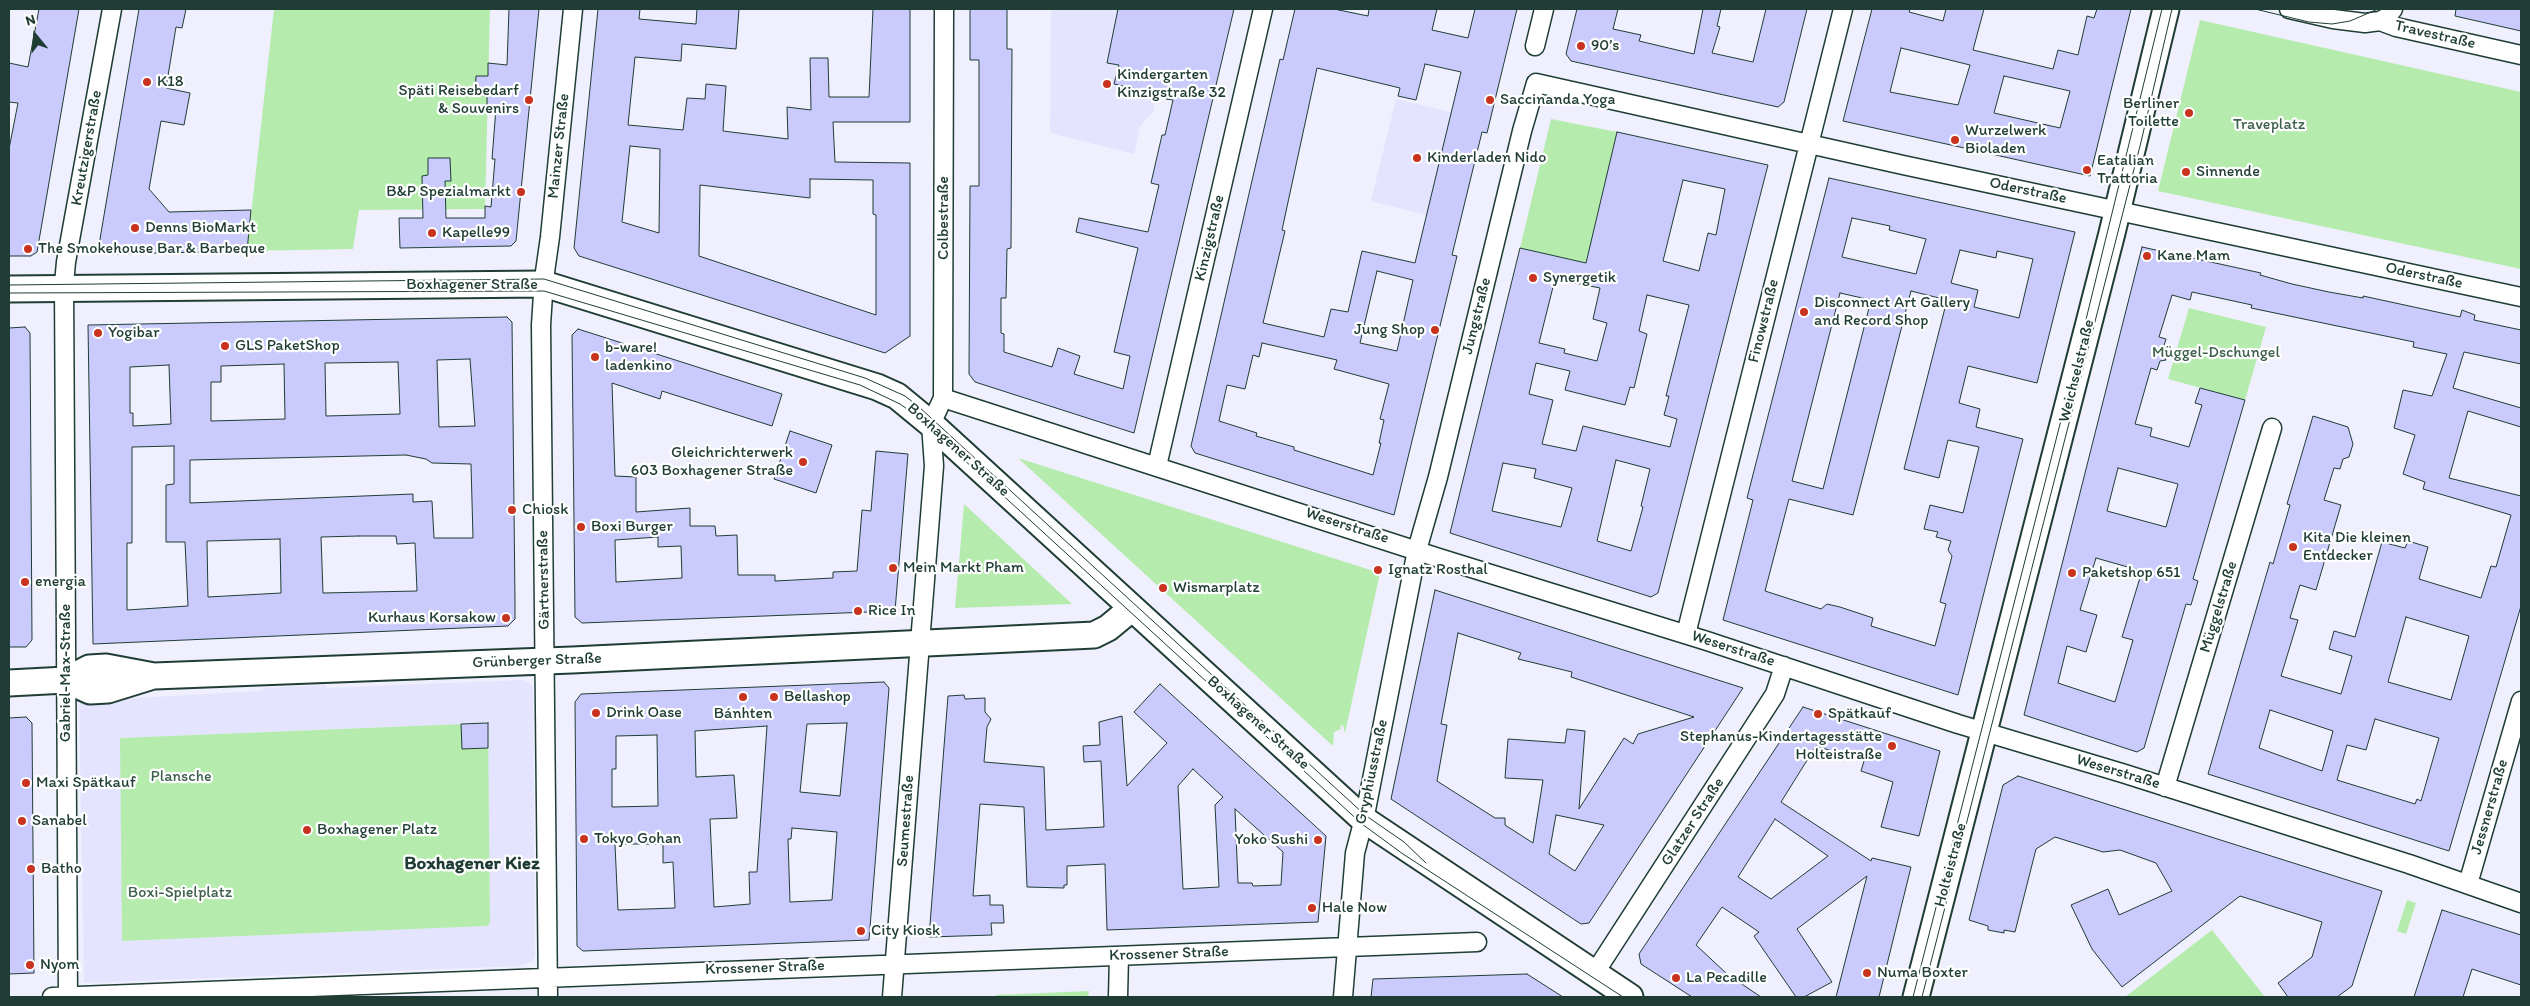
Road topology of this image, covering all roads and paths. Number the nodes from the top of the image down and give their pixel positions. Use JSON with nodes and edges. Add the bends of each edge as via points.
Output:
{"nodes":[{"id":1,"x":112,"y":9,"type":"edge"},
{"id":2,"x":573,"y":9,"type":"edge"},
{"id":3,"x":944,"y":9,"type":"edge"},
{"id":4,"x":1263,"y":9,"type":"edge"},
{"id":5,"x":1544,"y":9,"type":"edge"},
{"id":6,"x":1843,"y":9,"type":"edge"},
{"id":7,"x":2166,"y":9,"type":"edge"},
{"id":8,"x":2289,"y":9,"type":"edge"},
{"id":9,"x":2393,"y":9,"type":"edge"},
{"id":10,"x":2380,"y":21,"type":"junction"},
{"id":11,"x":1535,"y":46,"type":"dead end"},
{"id":12,"x":2521,"y":55,"type":"edge"},
{"id":13,"x":1536,"y":83,"type":"joint"},
{"id":14,"x":1809,"y":142,"type":"junction"},
{"id":15,"x":2118,"y":209,"type":"junction"},
{"id":16,"x":544,"y":284,"type":"junction"},
{"id":17,"x":64,"y":288,"type":"junction"},
{"id":18,"x":9,"y":289,"type":"edge"},
{"id":19,"x":2521,"y":297,"type":"edge"},
{"id":20,"x":943,"y":398,"type":"junction"},
{"id":21,"x":931,"y":424,"type":"junction"},
{"id":22,"x":2272,"y":428,"type":"dead end"},
{"id":23,"x":1157,"y":466,"type":"junction"},
{"id":24,"x":1418,"y":550,"type":"junction"},
{"id":25,"x":1131,"y":608,"type":"junction"},
{"id":26,"x":1686,"y":634,"type":"junction"},
{"id":27,"x":919,"y":644,"type":"junction"},
{"id":28,"x":545,"y":661,"type":"junction"},
{"id":29,"x":1784,"y":666,"type":"junction"},
{"id":30,"x":66,"y":680,"type":"junction"},
{"id":31,"x":9,"y":683,"type":"edge"},
{"id":32,"x":2521,"y":701,"type":"edge"},
{"id":33,"x":1986,"y":732,"type":"junction"},
{"id":34,"x":2165,"y":787,"type":"junction"},
{"id":35,"x":1363,"y":819,"type":"junction"},
{"id":36,"x":2468,"y":884,"type":"junction"},
{"id":37,"x":2521,"y":903,"type":"edge"},
{"id":38,"x":1477,"y":942,"type":"dead end"},
{"id":39,"x":1347,"y":947,"type":"junction"},
{"id":40,"x":1119,"y":956,"type":"junction"},
{"id":41,"x":894,"y":964,"type":"junction"},
{"id":42,"x":1594,"y":974,"type":"junction"},
{"id":43,"x":548,"y":976,"type":"junction"},
{"id":44,"x":62,"y":997,"type":"edge"},
{"id":45,"x":548,"y":997,"type":"edge"},
{"id":46,"x":892,"y":997,"type":"edge"},
{"id":47,"x":1118,"y":997,"type":"edge"},
{"id":48,"x":1343,"y":997,"type":"edge"},
{"id":49,"x":1630,"y":997,"type":"edge"},
{"id":50,"x":1916,"y":997,"type":"edge"}],
"edges":[{"from":1,"to":17,"type":"street","name":"Kreutzigerstraße","via":[[66,257]]},
{"from":2,"to":16,"type":"street","name":"Mainzer Straße"},
{"from":3,"to":20,"type":"street","name":"Colbestraße"},
{"from":4,"to":23,"type":"street","name":"Kinzigstraße"},
{"from":5,"to":11,"type":"street"},
{"from":6,"to":14,"type":"street","name":"Finowstraße"},
{"from":7,"to":15,"type":"street","name":"Weichselstraße"},
{"from":8,"to":10,"type":"street","name":"Travestraße","via":[[2333,19],[2365,23]]},
{"from":9,"to":10,"type":"street"},
{"from":10,"to":12,"type":"street","name":"Travestraße"},
{"from":13,"to":14,"type":"street","name":"Oderstraße"},
{"from":13,"to":24,"type":"street","name":"Jungstraße"},
{"from":14,"to":15,"type":"street","name":"Oderstraße","via":[[1903,165]]},
{"from":14,"to":26,"type":"street","name":"Finowstraße"},
{"from":15,"to":19,"type":"street","name":"Oderstraße"},
{"from":15,"to":33,"type":"street","name":"Weichselstraße"},
{"from":16,"to":17,"type":"street","name":"Boxhagener Straße"},
{"from":16,"to":21,"type":"street","name":"Boxhagener Straße","via":[[857,379],[897,396]]},
{"from":16,"to":28,"type":"street","name":"Gärtnerstraße","via":[[541,334]]},
{"from":17,"to":18,"type":"street","name":"Boxhagener Straße"},
{"from":17,"to":30,"type":"street","name":"Gabriel-Max-Straße"},
{"from":20,"to":21,"type":"street","name":"Colbestraße"},
{"from":20,"to":23,"type":"street","name":"Weserstraße"},
{"from":21,"to":25,"type":"street","name":"Boxhagener Straße"},
{"from":21,"to":27,"type":"street","via":[[934,459]]},
{"from":22,"to":34,"type":"street","name":"Müggelstraße"},
{"from":23,"to":24,"type":"street","name":"Weserstraße"},
{"from":24,"to":26,"type":"street","name":"Weserstraße"},
{"from":24,"to":35,"type":"street","name":"Gryphiusstraße"},
{"from":25,"to":27,"type":"street","via":[[1108,628],[1094,635]]},
{"from":25,"to":35,"type":"street","name":"Boxhagener Straße"},
{"from":26,"to":29,"type":"street","name":"Weserstraße"},
{"from":27,"to":28,"type":"street","name":"Grünberger Straße"},
{"from":27,"to":41,"type":"street","name":"Seumestraße"},
{"from":28,"to":30,"type":"street","name":"Grünberger Straße","via":[[154,676],[106,667],[89,668]]},
{"from":28,"to":43,"type":"street","name":"Gärtnerstraße"},
{"from":29,"to":33,"type":"street","name":"Weserstraße"},
{"from":29,"to":42,"type":"street","name":"Glatzer Straße","via":[[1775,694]]},
{"from":30,"to":31,"type":"street","name":"Grünberger Straße"},
{"from":30,"to":44,"type":"street","name":"Gabriel-Max-Straße"},
{"from":32,"to":36,"type":"street","name":"Jessnerstraße"},
{"from":33,"to":34,"type":"street","name":"Weserstraße"},
{"from":33,"to":50,"type":"street","name":"Holteistraße"},
{"from":34,"to":36,"type":"street","name":"Weserstraße"},
{"from":35,"to":39,"type":"street","name":"Gryphiusstraße","via":[[1355,853]]},
{"from":35,"to":42,"type":"street","name":"Boxhagener Straße"},
{"from":36,"to":37,"type":"street","name":"Weserstraße"},
{"from":38,"to":39,"type":"street","name":"Krossener Straße"},
{"from":39,"to":40,"type":"street","name":"Krossener Straße"},
{"from":39,"to":48,"type":"street","name":"Gryphiusstraße"},
{"from":40,"to":41,"type":"street","name":"Krossener Straße"},
{"from":40,"to":47,"type":"street"},
{"from":41,"to":43,"type":"street","name":"Krossener Straße"},
{"from":41,"to":46,"type":"street","name":"Seumestraße"},
{"from":42,"to":49,"type":"street","name":"Boxhagener Straße"},
{"from":43,"to":44,"type":"street","name":"Krossener Straße"},
{"from":43,"to":45,"type":"street","name":"Gärtnerstraße"}]}
